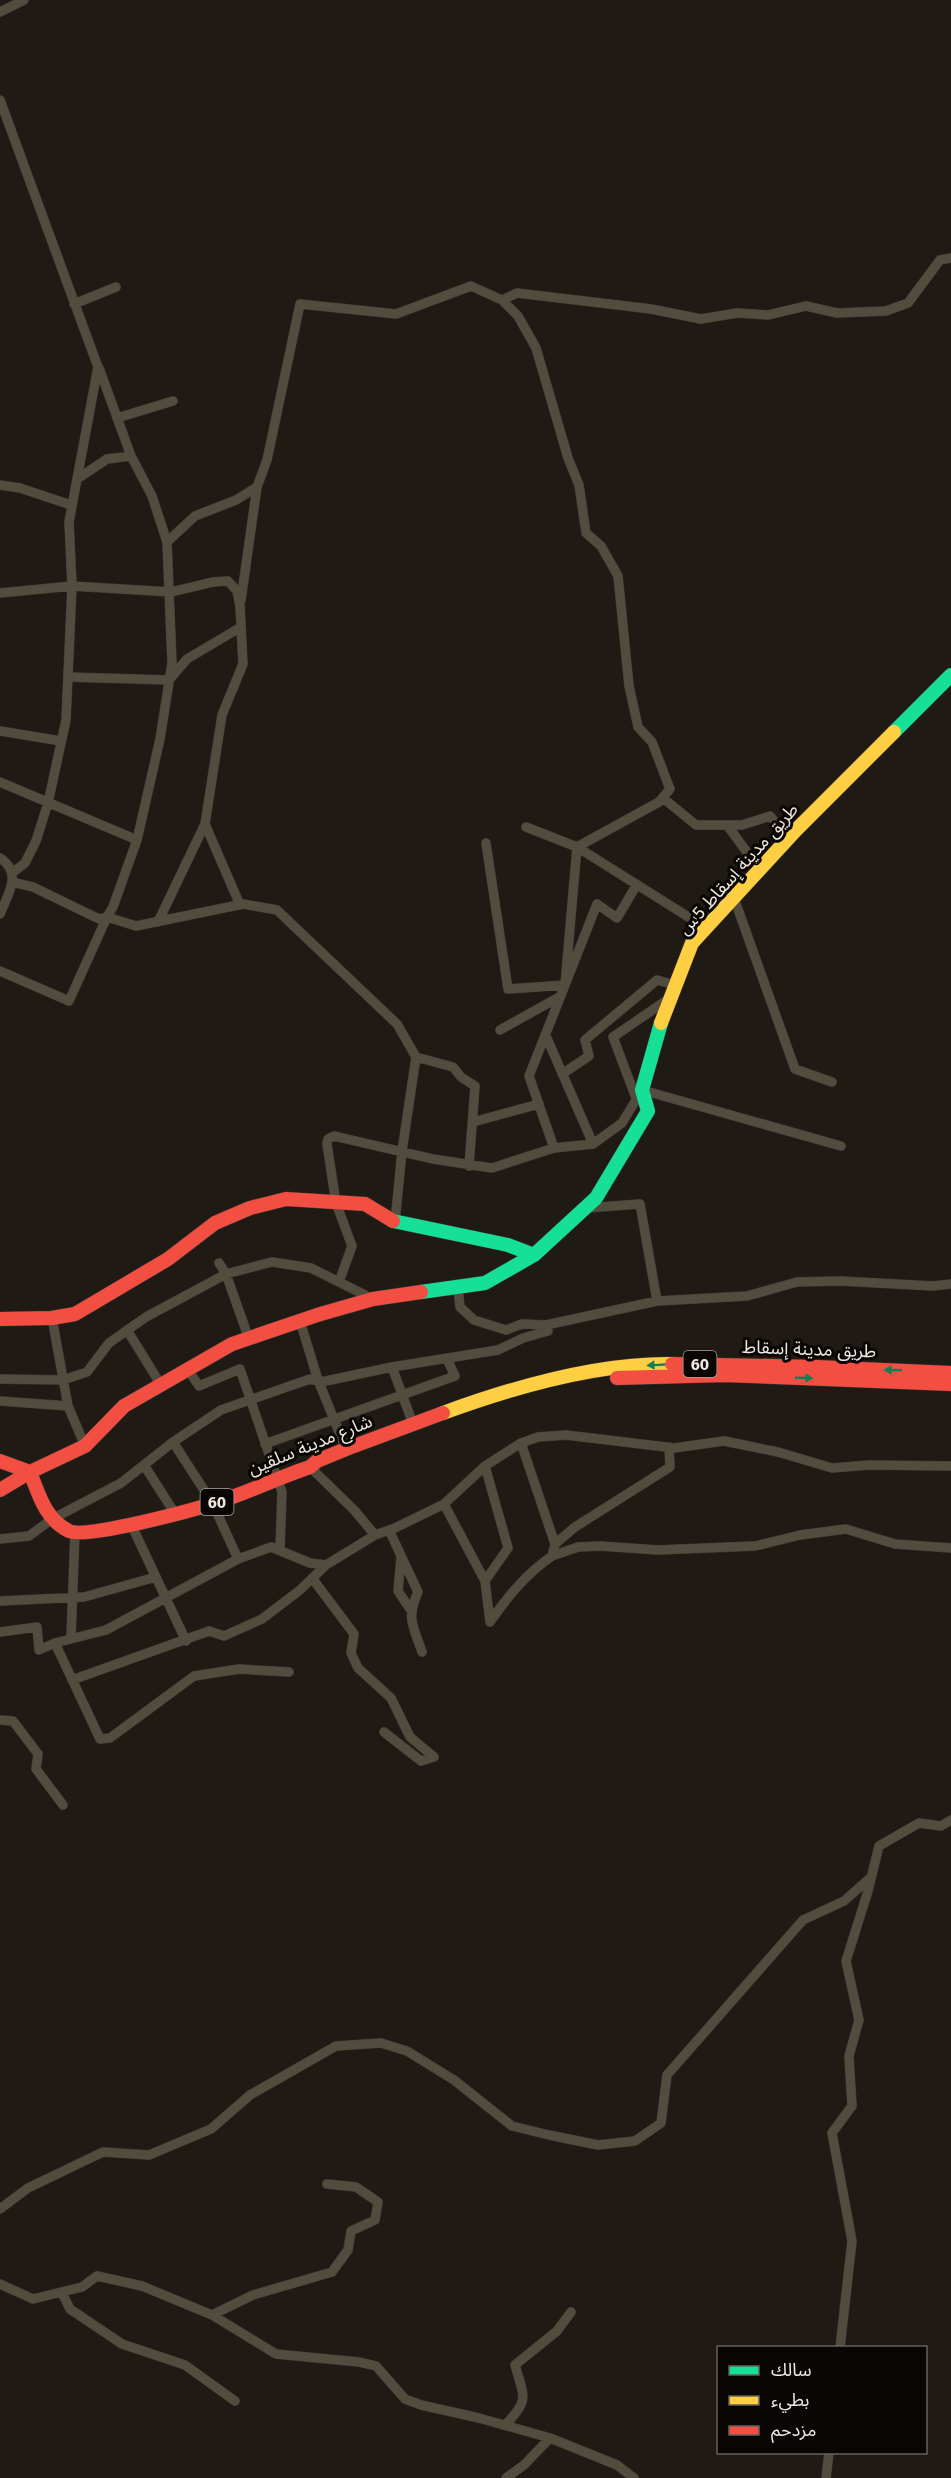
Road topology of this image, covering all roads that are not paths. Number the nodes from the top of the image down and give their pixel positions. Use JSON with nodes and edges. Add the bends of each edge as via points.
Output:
{"nodes":[{"id":1,"x":24,"y":0,"type":"edge"},
{"id":2,"x":0,"y":12,"type":"edge"},
{"id":3,"x":0,"y":100,"type":"edge"},
{"id":4,"x":951,"y":258,"type":"edge"},
{"id":5,"x":116,"y":287,"type":"dead end"},
{"id":6,"x":502,"y":300,"type":"junction"},
{"id":7,"x":74,"y":304,"type":"junction"},
{"id":8,"x":98,"y":367,"type":"junction"},
{"id":9,"x":173,"y":401,"type":"dead end"},
{"id":10,"x":117,"y":418,"type":"junction"},
{"id":11,"x":130,"y":456,"type":"junction"},
{"id":12,"x":77,"y":479,"type":"junction"},
{"id":13,"x":0,"y":485,"type":"edge"},
{"id":14,"x":257,"y":487,"type":"junction"},
{"id":15,"x":71,"y":505,"type":"junction"},
{"id":16,"x":167,"y":542,"type":"junction"},
{"id":17,"x":72,"y":586,"type":"junction"},
{"id":18,"x":171,"y":592,"type":"junction"},
{"id":19,"x":0,"y":593,"type":"edge"},
{"id":20,"x":240,"y":606,"type":"junction"},
{"id":21,"x":241,"y":627,"type":"junction"},
{"id":22,"x":951,"y":675,"type":"edge"},
{"id":23,"x":68,"y":677,"type":"junction"},
{"id":24,"x":169,"y":680,"type":"junction"},
{"id":25,"x":0,"y":731,"type":"edge"},
{"id":26,"x":61,"y":741,"type":"junction"},
{"id":27,"x":0,"y":782,"type":"edge"},
{"id":28,"x":663,"y":798,"type":"junction"},
{"id":29,"x":48,"y":803,"type":"junction"},
{"id":30,"x":205,"y":824,"type":"junction"},
{"id":31,"x":727,"y":825,"type":"junction"},
{"id":32,"x":526,"y":827,"type":"dead end"},
{"id":33,"x":789,"y":838,"type":"junction"},
{"id":34,"x":137,"y":840,"type":"junction"},
{"id":35,"x":486,"y":843,"type":"dead end"},
{"id":36,"x":577,"y":847,"type":"junction"},
{"id":37,"x":0,"y":858,"type":"edge"},
{"id":38,"x":760,"y":870,"type":"junction"},
{"id":39,"x":12,"y":878,"type":"junction"},
{"id":40,"x":636,"y":886,"type":"junction"},
{"id":41,"x":734,"y":898,"type":"junction"},
{"id":42,"x":240,"y":905,"type":"junction"},
{"id":43,"x":0,"y":914,"type":"edge"},
{"id":44,"x":106,"y":917,"type":"junction"},
{"id":45,"x":159,"y":922,"type":"junction"},
{"id":46,"x":706,"y":928,"type":"junction"},
{"id":47,"x":0,"y":971,"type":"edge"},
{"id":48,"x":565,"y":985,"type":"junction"},
{"id":49,"x":672,"y":991,"type":"junction"},
{"id":50,"x":561,"y":996,"type":"junction"},
{"id":51,"x":500,"y":1030,"type":"dead end"},
{"id":52,"x":546,"y":1036,"type":"junction"},
{"id":53,"x":416,"y":1057,"type":"junction"},
{"id":54,"x":562,"y":1074,"type":"junction"},
{"id":55,"x":832,"y":1082,"type":"dead end"},
{"id":56,"x":639,"y":1094,"type":"junction"},
{"id":57,"x":539,"y":1104,"type":"junction"},
{"id":58,"x":472,"y":1122,"type":"junction"},
{"id":59,"x":593,"y":1144,"type":"junction"},
{"id":60,"x":841,"y":1146,"type":"dead end"},
{"id":61,"x":555,"y":1148,"type":"junction"},
{"id":62,"x":402,"y":1151,"type":"junction"},
{"id":63,"x":469,"y":1166,"type":"junction"},
{"id":64,"x":336,"y":1203,"type":"junction"},
{"id":65,"x":586,"y":1208,"type":"junction"},
{"id":66,"x":395,"y":1222,"type":"junction"},
{"id":67,"x":534,"y":1255,"type":"junction"},
{"id":68,"x":219,"y":1263,"type":"dead end"},
{"id":69,"x":226,"y":1274,"type":"junction"},
{"id":70,"x":339,"y":1282,"type":"junction"},
{"id":71,"x":951,"y":1284,"type":"edge"},
{"id":72,"x":458,"y":1287,"type":"junction"},
{"id":73,"x":374,"y":1299,"type":"junction"},
{"id":74,"x":657,"y":1301,"type":"junction"},
{"id":75,"x":52,"y":1318,"type":"junction"},
{"id":76,"x":0,"y":1319,"type":"edge"},
{"id":77,"x":300,"y":1321,"type":"junction"},
{"id":78,"x":546,"y":1325,"type":"junction"},
{"id":79,"x":128,"y":1330,"type":"junction"},
{"id":80,"x":249,"y":1339,"type":"junction"},
{"id":81,"x":447,"y":1359,"type":"junction"},
{"id":82,"x":392,"y":1366,"type":"junction"},
{"id":83,"x":188,"y":1370,"type":"junction"},
{"id":84,"x":951,"y":1373,"type":"edge"},
{"id":85,"x":0,"y":1380,"type":"edge"},
{"id":86,"x":63,"y":1380,"type":"junction"},
{"id":87,"x":318,"y":1380,"type":"junction"},
{"id":88,"x":23,"y":1382,"type":"junction"},
{"id":89,"x":951,"y":1384,"type":"edge"},
{"id":90,"x":161,"y":1385,"type":"junction"},
{"id":91,"x":402,"y":1394,"type":"junction"},
{"id":92,"x":250,"y":1399,"type":"junction"},
{"id":93,"x":0,"y":1401,"type":"edge"},
{"id":94,"x":21,"y":1402,"type":"junction"},
{"id":95,"x":68,"y":1406,"type":"junction"},
{"id":96,"x":455,"y":1409,"type":"junction"},
{"id":97,"x":334,"y":1419,"type":"junction"},
{"id":98,"x":413,"y":1424,"type":"junction"},
{"id":99,"x":173,"y":1442,"type":"junction"},
{"id":100,"x":521,"y":1443,"type":"junction"},
{"id":101,"x":265,"y":1444,"type":"junction"},
{"id":102,"x":85,"y":1446,"type":"junction"},
{"id":103,"x":669,"y":1447,"type":"junction"},
{"id":104,"x":346,"y":1449,"type":"junction"},
{"id":105,"x":0,"y":1461,"type":"edge"},
{"id":106,"x":144,"y":1465,"type":"junction"},
{"id":107,"x":485,"y":1466,"type":"junction"},
{"id":108,"x":951,"y":1466,"type":"edge"},
{"id":109,"x":310,"y":1467,"type":"junction"},
{"id":110,"x":30,"y":1472,"type":"junction"},
{"id":111,"x":279,"y":1477,"type":"junction"},
{"id":112,"x":0,"y":1490,"type":"edge"},
{"id":113,"x":444,"y":1503,"type":"junction"},
{"id":114,"x":213,"y":1504,"type":"junction"},
{"id":115,"x":174,"y":1512,"type":"junction"},
{"id":116,"x":52,"y":1519,"type":"junction"},
{"id":117,"x":131,"y":1524,"type":"junction"},
{"id":118,"x":389,"y":1530,"type":"junction"},
{"id":119,"x":75,"y":1532,"type":"junction"},
{"id":120,"x":375,"y":1535,"type":"junction"},
{"id":121,"x":0,"y":1539,"type":"edge"},
{"id":122,"x":555,"y":1544,"type":"junction"},
{"id":123,"x":951,"y":1548,"type":"edge"},
{"id":124,"x":279,"y":1549,"type":"junction"},
{"id":125,"x":401,"y":1555,"type":"junction"},
{"id":126,"x":552,"y":1556,"type":"junction"},
{"id":127,"x":238,"y":1559,"type":"junction"},
{"id":128,"x":326,"y":1565,"type":"junction"},
{"id":129,"x":156,"y":1576,"type":"junction"},
{"id":130,"x":312,"y":1578,"type":"junction"},
{"id":131,"x":485,"y":1581,"type":"junction"},
{"id":132,"x":72,"y":1598,"type":"junction"},
{"id":133,"x":165,"y":1599,"type":"junction"},
{"id":134,"x":0,"y":1601,"type":"edge"},
{"id":135,"x":410,"y":1609,"type":"junction"},
{"id":136,"x":0,"y":1632,"type":"edge"},
{"id":137,"x":70,"y":1637,"type":"junction"},
{"id":138,"x":186,"y":1641,"type":"junction"},
{"id":139,"x":55,"y":1643,"type":"junction"},
{"id":140,"x":422,"y":1652,"type":"dead end"},
{"id":141,"x":289,"y":1672,"type":"dead end"},
{"id":142,"x":72,"y":1680,"type":"junction"},
{"id":143,"x":0,"y":1720,"type":"edge"},
{"id":144,"x":384,"y":1732,"type":"dead end"},
{"id":145,"x":63,"y":1805,"type":"dead end"},
{"id":146,"x":951,"y":1820,"type":"edge"},
{"id":147,"x":870,"y":1878,"type":"junction"},
{"id":148,"x":327,"y":2184,"type":"dead end"},
{"id":149,"x":0,"y":2209,"type":"edge"},
{"id":150,"x":0,"y":2284,"type":"edge"},
{"id":151,"x":62,"y":2293,"type":"junction"},
{"id":152,"x":572,"y":2313,"type":"dead end"},
{"id":153,"x":213,"y":2315,"type":"junction"},
{"id":154,"x":840,"y":2346,"type":"edge"},
{"id":155,"x":236,"y":2401,"type":"dead end"},
{"id":156,"x":505,"y":2426,"type":"junction"},
{"id":157,"x":550,"y":2438,"type":"junction"},
{"id":158,"x":829,"y":2454,"type":"edge"},
{"id":159,"x":506,"y":2478,"type":"edge"},
{"id":160,"x":634,"y":2478,"type":"edge"},
{"id":161,"x":826,"y":2478,"type":"edge"}],
"edges":[{"from":1,"to":2,"type":"street"},
{"from":3,"to":7,"type":"street"},
{"from":4,"to":6,"type":"street","via":[[940,260],[908,303],[886,311],[837,313],[806,306],[768,315],[737,313],[701,319],[517,293]]},
{"from":5,"to":7,"type":"street"},
{"from":6,"to":14,"type":"street","via":[[471,286],[396,314],[300,304],[267,460]]},
{"from":6,"to":28,"type":"street","via":[[518,316],[536,348],[567,458],[579,485],[586,533],[601,546],[618,576],[629,686],[638,727],[652,742],[670,789]]},
{"from":7,"to":8,"type":"street"},
{"from":8,"to":10,"type":"street"},
{"from":8,"to":12,"type":"street"},
{"from":9,"to":10,"type":"street"},
{"from":10,"to":11,"type":"street"},
{"from":11,"to":12,"type":"street","via":[[107,459]]},
{"from":11,"to":16,"type":"street","via":[[152,496]]},
{"from":12,"to":15,"type":"street"},
{"from":13,"to":15,"type":"street"},
{"from":14,"to":16,"type":"street","via":[[195,516]]},
{"from":14,"to":20,"type":"street"},
{"from":15,"to":17,"type":"street"},
{"from":16,"to":18,"type":"street"},
{"from":17,"to":18,"type":"street"},
{"from":17,"to":19,"type":"street"},
{"from":17,"to":23,"type":"street"},
{"from":18,"to":20,"type":"street","via":[[228,581],[237,591]]},
{"from":18,"to":24,"type":"street"},
{"from":20,"to":21,"type":"street"},
{"from":21,"to":24,"type":"street","via":[[188,659]]},
{"from":21,"to":30,"type":"street","via":[[243,664],[222,715]]},
{"from":22,"to":33,"type":"street","name":"طريق مدينة إسقاط 5س"},
{"from":23,"to":24,"type":"street"},
{"from":23,"to":26,"type":"street"},
{"from":24,"to":34,"type":"street"},
{"from":25,"to":26,"type":"street"},
{"from":26,"to":29,"type":"street"},
{"from":27,"to":29,"type":"street"},
{"from":28,"to":31,"type":"street","via":[[696,825]]},
{"from":28,"to":36,"type":"street"},
{"from":29,"to":34,"type":"street"},
{"from":29,"to":39,"type":"street","via":[[26,863]]},
{"from":30,"to":42,"type":"street"},
{"from":30,"to":45,"type":"street"},
{"from":31,"to":33,"type":"street","via":[[742,825],[770,816]]},
{"from":31,"to":38,"type":"street"},
{"from":32,"to":36,"type":"street"},
{"from":33,"to":38,"type":"street","name":"طريق مدينة إسقاط 5س"},
{"from":34,"to":44,"type":"street"},
{"from":35,"to":48,"type":"street","via":[[508,988]]},
{"from":36,"to":40,"type":"street"},
{"from":36,"to":48,"type":"street"},
{"from":37,"to":39,"type":"street","via":[[8,863]]},
{"from":38,"to":41,"type":"street","name":"طريق مدينة إسقاط 5س"},
{"from":39,"to":43,"type":"street"},
{"from":39,"to":44,"type":"street","via":[[99,919]]},
{"from":40,"to":46,"type":"street"},
{"from":40,"to":48,"type":"street","via":[[617,918],[597,904]]},
{"from":41,"to":46,"type":"street","name":"طريق مدينة إسقاط 5س"},
{"from":41,"to":55,"type":"street","via":[[795,1069]]},
{"from":42,"to":45,"type":"street"},
{"from":42,"to":53,"type":"street","via":[[277,910],[397,1024]]},
{"from":44,"to":45,"type":"street","via":[[136,926]]},
{"from":44,"to":47,"type":"street","via":[[69,1001]]},
{"from":46,"to":49,"type":"street","name":"طريق مدينة إسقاط 5س","via":[[692,943]]},
{"from":48,"to":50,"type":"street"},
{"from":49,"to":54,"type":"street","via":[[657,980],[585,1040],[589,1056]]},
{"from":49,"to":56,"type":"street","name":"طريق مدينة إسقاط 5س"},
{"from":49,"to":56,"type":"street","via":[[613,1036]]},
{"from":50,"to":51,"type":"street"},
{"from":50,"to":52,"type":"street"},
{"from":52,"to":54,"type":"street"},
{"from":52,"to":57,"type":"street","via":[[530,1076]]},
{"from":53,"to":58,"type":"street","via":[[453,1067],[475,1086]]},
{"from":53,"to":62,"type":"street"},
{"from":54,"to":59,"type":"street"},
{"from":56,"to":59,"type":"street","via":[[621,1123]]},
{"from":56,"to":60,"type":"street"},
{"from":56,"to":65,"type":"street","name":"طريق مدينة إسقاط 5س","via":[[648,1110],[597,1198]]},
{"from":57,"to":58,"type":"street"},
{"from":57,"to":61,"type":"street"},
{"from":58,"to":63,"type":"street"},
{"from":59,"to":61,"type":"street"},
{"from":61,"to":63,"type":"street","via":[[492,1168]]},
{"from":62,"to":63,"type":"street"},
{"from":62,"to":64,"type":"street","via":[[353,1139],[328,1139]]},
{"from":62,"to":66,"type":"street"},
{"from":64,"to":66,"type":"street","via":[[365,1204]]},
{"from":64,"to":70,"type":"street","via":[[352,1246]]},
{"from":64,"to":75,"type":"street","via":[[286,1199],[241,1211],[215,1222],[168,1259],[75,1314]]},
{"from":65,"to":67,"type":"street","name":"طريق مدينة إسقاط 5س"},
{"from":65,"to":74,"type":"street","via":[[640,1204]]},
{"from":66,"to":67,"type":"street","via":[[508,1245]]},
{"from":67,"to":72,"type":"street","name":"طريق مدينة إسقاط 5س","via":[[485,1283]]},
{"from":68,"to":69,"type":"street"},
{"from":69,"to":70,"type":"street","via":[[272,1262],[311,1268]]},
{"from":69,"to":79,"type":"street"},
{"from":69,"to":80,"type":"street"},
{"from":70,"to":73,"type":"street"},
{"from":71,"to":74,"type":"street","via":[[797,1282],[747,1296]]},
{"from":72,"to":73,"type":"street","name":"طريق مدينة إسقاط 5س"},
{"from":72,"to":78,"type":"street","via":[[460,1307],[474,1320],[506,1330],[522,1324]]},
{"from":73,"to":77,"type":"street","name":"طريق مدينة إسقاط 5س"},
{"from":74,"to":78,"type":"street"},
{"from":75,"to":76,"type":"street"},
{"from":75,"to":86,"type":"street"},
{"from":77,"to":80,"type":"street","name":"طريق مدينة إسقاط 5س"},
{"from":77,"to":87,"type":"street"},
{"from":78,"to":81,"type":"street","via":[[548,1332],[498,1350]]},
{"from":79,"to":86,"type":"street","via":[[109,1343],[87,1372]]},
{"from":79,"to":90,"type":"street"},
{"from":80,"to":83,"type":"street","name":"طريق مدينة إسقاط 5س","via":[[232,1344]]},
{"from":81,"to":82,"type":"street"},
{"from":81,"to":91,"type":"street","via":[[455,1377]]},
{"from":82,"to":87,"type":"street"},
{"from":82,"to":91,"type":"street"},
{"from":83,"to":90,"type":"street","name":"طريق مدينة إسقاط 5س"},
{"from":83,"to":92,"type":"street","via":[[199,1386],[240,1369]]},
{"from":84,"to":96,"type":"street","name":"طريق مدينة إسقاط","number":"60","one_way":true,"via":[[655,1364],[589,1372]]},
{"from":85,"to":88,"type":"street"},
{"from":86,"to":88,"type":"street"},
{"from":86,"to":95,"type":"street"},
{"from":87,"to":92,"type":"street","via":[[310,1379]]},
{"from":87,"to":97,"type":"street"},
{"from":88,"to":94,"type":"street"},
{"from":96,"to":89,"type":"street","number":"60","one_way":true,"via":[[540,1388],[619,1377],[724,1375]]},
{"from":90,"to":102,"type":"street","name":"طريق مدينة إسقاط 5س","via":[[124,1406]]},
{"from":91,"to":97,"type":"street"},
{"from":91,"to":98,"type":"street"},
{"from":92,"to":99,"type":"street","via":[[221,1410]]},
{"from":92,"to":101,"type":"street"},
{"from":93,"to":94,"type":"street"},
{"from":94,"to":95,"type":"street"},
{"from":95,"to":102,"type":"street"},
{"from":96,"to":98,"type":"street","name":"شارع مدينة سلقين","number":"60"},
{"from":97,"to":101,"type":"street"},
{"from":97,"to":104,"type":"street"},
{"from":98,"to":104,"type":"street","name":"شارع مدينة سلقين","number":"60"},
{"from":99,"to":106,"type":"street"},
{"from":99,"to":114,"type":"street"},
{"from":100,"to":103,"type":"street","via":[[566,1435]]},
{"from":100,"to":107,"type":"street"},
{"from":100,"to":122,"type":"street"},
{"from":101,"to":111,"type":"street"},
{"from":102,"to":110,"type":"street","name":"طريق مدينة إسقاط 5س"},
{"from":103,"to":108,"type":"street","via":[[723,1441],[832,1468]]},
{"from":103,"to":122,"type":"street","via":[[670,1467]]},
{"from":104,"to":109,"type":"street","name":"شارع مدينة سلقين","number":"60"},
{"from":105,"to":110,"type":"street"},
{"from":106,"to":115,"type":"street"},
{"from":106,"to":116,"type":"street","via":[[121,1483]]},
{"from":107,"to":113,"type":"street"},
{"from":107,"to":131,"type":"street","via":[[508,1548]]},
{"from":109,"to":111,"type":"street","name":"شارع مدينة سلقين","number":"60"},
{"from":109,"to":120,"type":"street"},
{"from":110,"to":112,"type":"street","name":"طريق مدينة إسقاط 5س"},
{"from":110,"to":116,"type":"street"},
{"from":111,"to":114,"type":"street","name":"شارع مدينة سلقين","number":"60"},
{"from":111,"to":124,"type":"street"},
{"from":113,"to":118,"type":"street"},
{"from":113,"to":131,"type":"street"},
{"from":114,"to":115,"type":"street","name":"شارع مدينة سلقين","number":"60"},
{"from":114,"to":127,"type":"street"},
{"from":115,"to":117,"type":"street","name":"شارع مدينة سلقين","number":"60"},
{"from":116,"to":119,"type":"street"},
{"from":116,"to":121,"type":"street","via":[[28,1536]]},
{"from":117,"to":119,"type":"street","name":"شارع مدينة سلقين","number":"60"},
{"from":117,"to":129,"type":"street"},
{"from":118,"to":120,"type":"street"},
{"from":118,"to":125,"type":"street"},
{"from":119,"to":132,"type":"street"},
{"from":120,"to":128,"type":"street"},
{"from":122,"to":126,"type":"street"},
{"from":123,"to":126,"type":"street","via":[[895,1544],[846,1529],[800,1534],[755,1546],[658,1550],[578,1547]]},
{"from":124,"to":127,"type":"street","via":[[271,1547]]},
{"from":124,"to":128,"type":"street","via":[[310,1563]]},
{"from":125,"to":135,"type":"street","via":[[398,1592]]},
{"from":125,"to":135,"type":"street","via":[[418,1592]]},
{"from":126,"to":131,"type":"street","via":[[511,1592],[490,1622]]},
{"from":127,"to":133,"type":"street"},
{"from":128,"to":130,"type":"street"},
{"from":129,"to":132,"type":"street"},
{"from":129,"to":133,"type":"street"},
{"from":130,"to":138,"type":"street","via":[[262,1619],[224,1636],[209,1631]]},
{"from":130,"to":144,"type":"street","via":[[354,1634],[351,1653],[358,1668],[391,1698],[410,1737],[434,1757],[422,1761]]},
{"from":132,"to":134,"type":"street"},
{"from":132,"to":137,"type":"street"},
{"from":133,"to":137,"type":"street","via":[[105,1630]]},
{"from":133,"to":138,"type":"street"},
{"from":135,"to":140,"type":"street"},
{"from":136,"to":139,"type":"street","via":[[37,1627],[39,1650]]},
{"from":137,"to":139,"type":"street"},
{"from":138,"to":142,"type":"street"},
{"from":139,"to":142,"type":"street"},
{"from":141,"to":142,"type":"street","via":[[239,1669],[194,1676],[110,1738],[99,1739]]},
{"from":143,"to":145,"type":"street","via":[[13,1721],[38,1754],[36,1769]]},
{"from":146,"to":147,"type":"street","via":[[941,1826],[919,1823],[879,1846]]},
{"from":147,"to":149,"type":"street","via":[[844,1901],[803,1920],[667,2075],[661,2123],[635,2141],[598,2145],[513,2126],[454,2080],[407,2051],[381,2043],[336,2046],[250,2096],[211,2129],[149,2155],[103,2152],[28,2188]]},
{"from":147,"to":154,"type":"street","via":[[846,1961],[860,2020],[849,2056],[852,2106],[832,2133],[852,2241]]},
{"from":148,"to":153,"type":"street","via":[[356,2187],[378,2202],[375,2220],[351,2231],[348,2250],[332,2272],[254,2295]]},
{"from":150,"to":151,"type":"street","via":[[33,2299]]},
{"from":151,"to":153,"type":"street","via":[[97,2276],[110,2277]]},
{"from":151,"to":155,"type":"street","via":[[70,2309],[122,2344],[185,2365]]},
{"from":152,"to":156,"type":"street","via":[[557,2331],[515,2365],[524,2396],[521,2409]]},
{"from":153,"to":156,"type":"street","via":[[276,2354],[375,2366],[405,2399]]},
{"from":156,"to":157,"type":"street"},
{"from":157,"to":159,"type":"street","via":[[525,2465]]},
{"from":157,"to":160,"type":"street","via":[[616,2465]]},
{"from":158,"to":161,"type":"street"}]}
